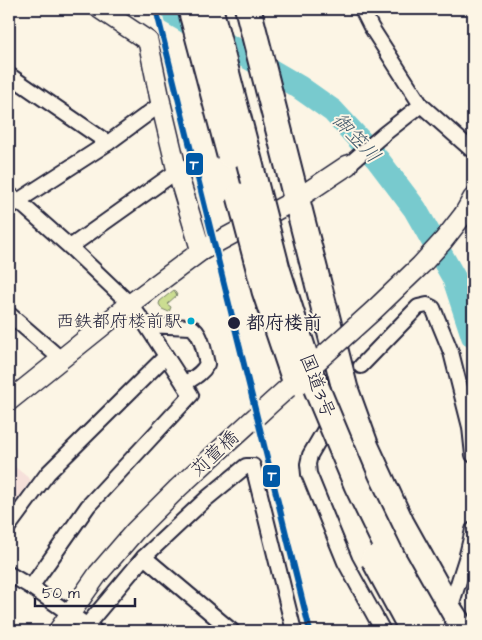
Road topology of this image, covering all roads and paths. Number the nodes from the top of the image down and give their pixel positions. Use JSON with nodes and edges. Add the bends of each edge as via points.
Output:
{"nodes":[{"id":1,"x":100,"y":9,"type":"edge"},
{"id":2,"x":191,"y":9,"type":"edge"},
{"id":3,"x":210,"y":9,"type":"edge"},
{"id":4,"x":234,"y":9,"type":"edge"},
{"id":5,"x":248,"y":9,"type":"edge"},
{"id":6,"x":362,"y":9,"type":"edge"},
{"id":7,"x":9,"y":75,"type":"edge"},
{"id":8,"x":161,"y":104,"type":"junction"},
{"id":9,"x":421,"y":105,"type":"junction"},
{"id":10,"x":108,"y":143,"type":"junction"},
{"id":11,"x":473,"y":150,"type":"edge"},
{"id":12,"x":279,"y":160,"type":"junction"},
{"id":13,"x":348,"y":165,"type":"joint"},
{"id":14,"x":177,"y":171,"type":"junction"},
{"id":15,"x":12,"y":201,"type":"edge"},
{"id":16,"x":291,"y":203,"type":"junction"},
{"id":17,"x":469,"y":206,"type":"edge"},
{"id":18,"x":70,"y":246,"type":"junction"},
{"id":19,"x":200,"y":251,"type":"junction"},
{"id":20,"x":130,"y":304,"type":"junction"},
{"id":21,"x":9,"y":314,"type":"edge"},
{"id":22,"x":146,"y":325,"type":"junction"},
{"id":23,"x":166,"y":356,"type":"junction"},
{"id":24,"x":61,"y":359,"type":"junction"},
{"id":25,"x":360,"y":366,"type":"dead end"},
{"id":26,"x":184,"y":384,"type":"junction"},
{"id":27,"x":9,"y":401,"type":"edge"},
{"id":28,"x":339,"y":404,"type":"junction"},
{"id":29,"x":473,"y":455,"type":"edge"},
{"id":30,"x":9,"y":526,"type":"edge"},
{"id":31,"x":473,"y":530,"type":"edge"},
{"id":32,"x":144,"y":556,"type":"junction"},
{"id":33,"x":9,"y":574,"type":"edge"},
{"id":34,"x":31,"y":587,"type":"junction"},
{"id":35,"x":70,"y":613,"type":"junction"},
{"id":36,"x":447,"y":627,"type":"edge"},
{"id":37,"x":91,"y":628,"type":"edge"},
{"id":38,"x":58,"y":631,"type":"edge"},
{"id":39,"x":232,"y":631,"type":"edge"},
{"id":40,"x":294,"y":631,"type":"edge"},
{"id":41,"x":383,"y":631,"type":"edge"},
{"id":42,"x":413,"y":631,"type":"edge"}],
"edges":[{"from":1,"to":8,"type":"street","via":[[148,41]]},
{"from":2,"to":42,"type":"highway","name":"国道3号","bridge":true,"via":[[265,291],[299,392],[342,493]]},
{"from":3,"to":36,"type":"highway","name":"国道3号","bridge":true,"via":[[278,269],[311,375],[357,485],[392,557]]},
{"from":4,"to":12,"type":"highway"},
{"from":5,"to":12,"type":"highway"},
{"from":6,"to":9,"type":"street"},
{"from":7,"to":10,"type":"street"},
{"from":8,"to":10,"type":"street"},
{"from":8,"to":14,"type":"street"},
{"from":9,"to":11,"type":"street"},
{"from":9,"to":13,"type":"street"},
{"from":10,"to":15,"type":"street"},
{"from":12,"to":16,"type":"highway"},
{"from":13,"to":16,"type":"street"},
{"from":14,"to":18,"type":"street"},
{"from":14,"to":19,"type":"street"},
{"from":15,"to":18,"type":"street"},
{"from":16,"to":19,"type":"street"},
{"from":16,"to":28,"type":"highway","via":[[312,312]]},
{"from":16,"to":36,"type":"highway","via":[[366,447]]},
{"from":17,"to":35,"type":"street","name":"苅萱橋","bridge":true,"via":[[421,265],[135,531]]},
{"from":18,"to":20,"type":"street"},
{"from":19,"to":20,"type":"street"},
{"from":20,"to":22,"type":"street"},
{"from":20,"to":24,"type":"street"},
{"from":21,"to":24,"type":"street"},
{"from":22,"to":23,"type":"street"},
{"from":22,"to":26,"type":"street","via":[[196,330],[207,364],[201,373]]},
{"from":23,"to":26,"type":"street"},
{"from":23,"to":30,"type":"street","via":[[48,473]]},
{"from":24,"to":27,"type":"street"},
{"from":25,"to":29,"type":"street","via":[[418,307],[427,305],[433,308],[451,352],[470,427]]},
{"from":26,"to":34,"type":"street","via":[[191,395],[88,506]]},
{"from":28,"to":36,"type":"highway","via":[[371,484],[417,576]]},
{"from":28,"to":41,"type":"street","via":[[310,455],[309,474],[345,562]]},
{"from":31,"to":36,"type":"street"},
{"from":32,"to":37,"type":"street"},
{"from":32,"to":39,"type":"street"},
{"from":32,"to":40,"type":"street","via":[[206,499],[246,466],[253,466]]},
{"from":33,"to":34,"type":"street"},
{"from":34,"to":35,"type":"street"},
{"from":35,"to":37,"type":"street"},
{"from":35,"to":38,"type":"street","name":"苅萱橋"}]}
